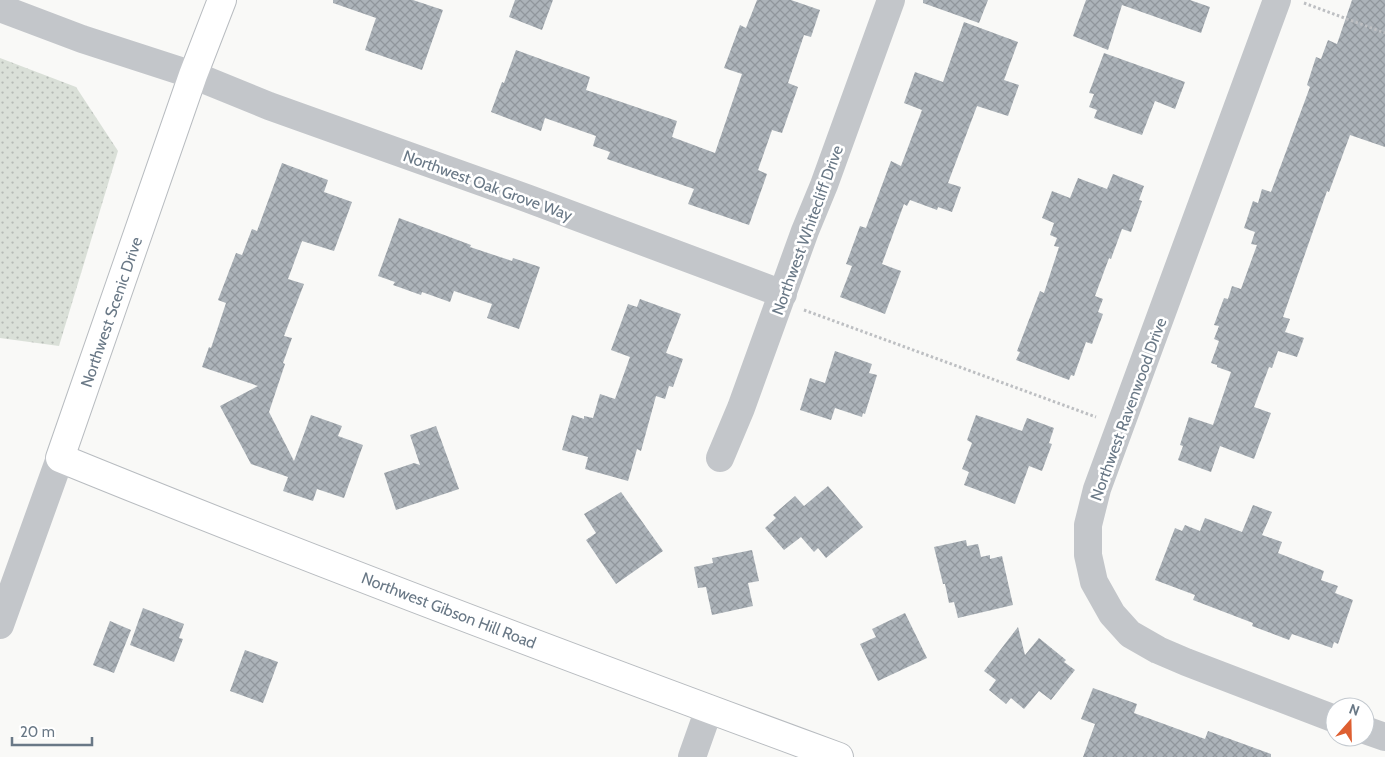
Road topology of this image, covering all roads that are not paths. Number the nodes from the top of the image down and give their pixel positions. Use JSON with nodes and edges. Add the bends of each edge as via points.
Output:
{"nodes":[{"id":1,"x":222,"y":0,"type":"edge"},
{"id":2,"x":891,"y":0,"type":"edge"},
{"id":3,"x":1277,"y":0,"type":"edge"},
{"id":4,"x":0,"y":8,"type":"edge"},
{"id":5,"x":193,"y":75,"type":"junction"},
{"id":6,"x":782,"y":298,"type":"junction"},
{"id":7,"x":60,"y":458,"type":"junction"},
{"id":8,"x":720,"y":458,"type":"dead end"},
{"id":9,"x":0,"y":625,"type":"edge"},
{"id":10,"x":710,"y":709,"type":"junction"},
{"id":11,"x":1325,"y":715,"type":"edge"},
{"id":12,"x":692,"y":757,"type":"edge"},
{"id":13,"x":839,"y":757,"type":"edge"}],
"edges":[{"from":1,"to":5,"type":"main road","name":"Northwest Scenic Drive"},
{"from":2,"to":6,"type":"street","name":"Northwest Whitecliff Drive"},
{"from":3,"to":11,"type":"street","name":"Northwest Ravenwood Drive","via":[[1097,489],[1088,525],[1088,555],[1094,582],[1112,614],[1130,634],[1158,650]]},
{"from":4,"to":5,"type":"street","name":"Northwest Oak Grove Way"},
{"from":5,"to":6,"type":"street","name":"Northwest Oak Grove Way","via":[[269,106],[529,199]]},
{"from":5,"to":7,"type":"main road","name":"Northwest Scenic Drive"},
{"from":6,"to":8,"type":"street","name":"Northwest Whitecliff Drive"},
{"from":7,"to":9,"type":"street","name":"Northwest Scenic Drive"},
{"from":7,"to":10,"type":"main road","name":"Northwest Gibson Hill Road","via":[[190,511]]},
{"from":10,"to":12,"type":"street"},
{"from":10,"to":13,"type":"main road","name":"Northwest Gibson Hill Road"}]}
